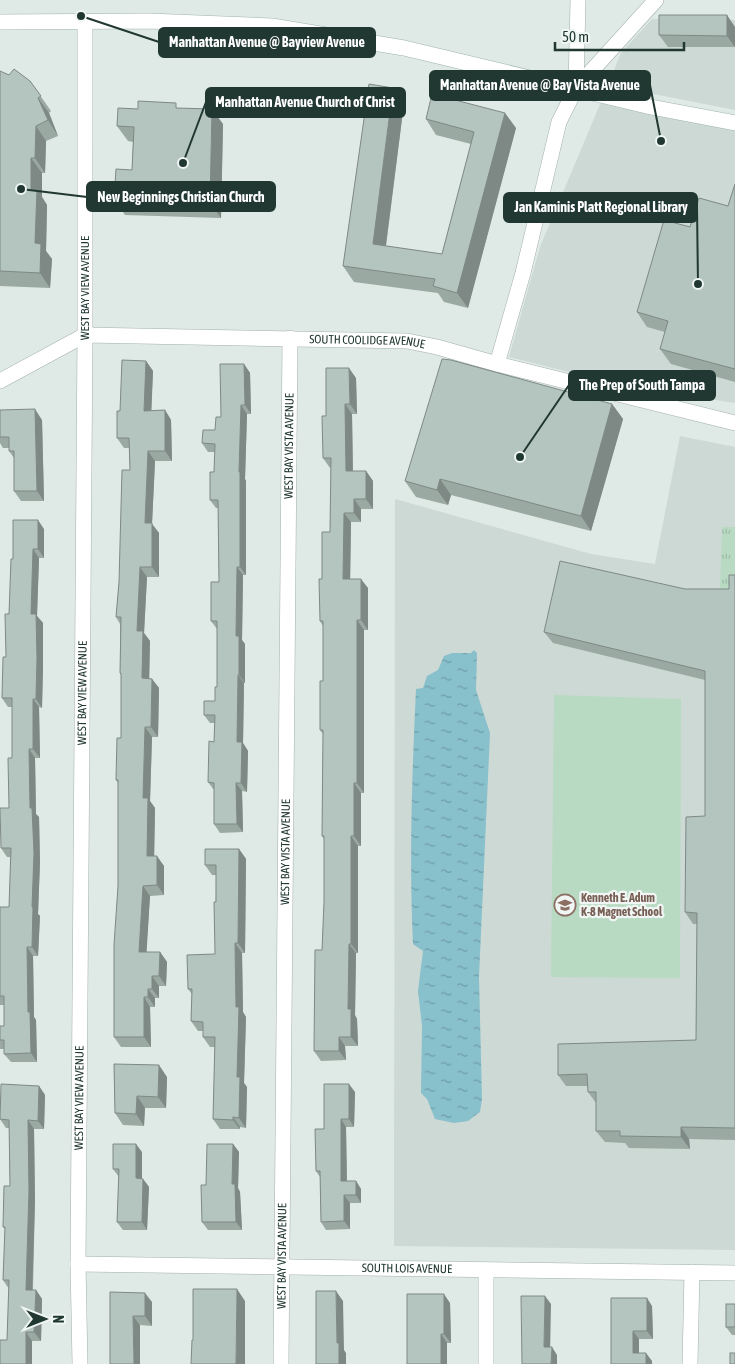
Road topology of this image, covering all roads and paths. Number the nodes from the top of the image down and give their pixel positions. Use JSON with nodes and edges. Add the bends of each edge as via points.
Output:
{"nodes":[{"id":1,"x":578,"y":0,"type":"edge"},
{"id":2,"x":656,"y":0,"type":"edge"},
{"id":3,"x":85,"y":21,"type":"junction"},
{"id":4,"x":0,"y":22,"type":"edge"},
{"id":5,"x":576,"y":88,"type":"junction"},
{"id":6,"x":735,"y":123,"type":"edge"},
{"id":7,"x":85,"y":335,"type":"junction"},
{"id":8,"x":290,"y":338,"type":"junction"},
{"id":9,"x":497,"y":364,"type":"junction"},
{"id":10,"x":0,"y":381,"type":"edge"},
{"id":11,"x":735,"y":423,"type":"edge"},
{"id":12,"x":78,"y":1264,"type":"junction"},
{"id":13,"x":283,"y":1267,"type":"junction"},
{"id":14,"x":486,"y":1270,"type":"junction"},
{"id":15,"x":692,"y":1272,"type":"junction"},
{"id":16,"x":735,"y":1273,"type":"edge"},
{"id":17,"x":80,"y":1364,"type":"edge"},
{"id":18,"x":281,"y":1364,"type":"edge"},
{"id":19,"x":486,"y":1364,"type":"edge"},
{"id":20,"x":690,"y":1364,"type":"edge"}],
"edges":[{"from":1,"to":5,"type":"street"},
{"from":2,"to":5,"type":"street"},
{"from":3,"to":4,"type":"street"},
{"from":3,"to":5,"type":"street","via":[[272,26],[404,48]]},
{"from":3,"to":7,"type":"street","name":"WEST BAY VIEW AVENUE"},
{"from":5,"to":6,"type":"street"},
{"from":5,"to":9,"type":"street","via":[[559,122],[523,273]]},
{"from":7,"to":8,"type":"street","name":"SOUTH COOLIDGE AVENUE"},
{"from":7,"to":10,"type":"street","name":"SOUTH COOLIDGE AVENUE"},
{"from":7,"to":12,"type":"street","name":"WEST BAY VIEW AVENUE"},
{"from":8,"to":9,"type":"street","name":"SOUTH COOLIDGE AVENUE","via":[[407,341]]},
{"from":8,"to":13,"type":"street","name":"WEST BAY VISTA AVENUE"},
{"from":9,"to":11,"type":"street","name":"SOUTH COOLIDGE AVENUE"},
{"from":12,"to":13,"type":"street","name":"SOUTH LOIS AVENUE"},
{"from":12,"to":17,"type":"street","name":"WEST BAY VIEW AVENUE"},
{"from":13,"to":14,"type":"street","name":"SOUTH LOIS AVENUE"},
{"from":13,"to":18,"type":"street","name":"WEST BAY VISTA AVENUE"},
{"from":14,"to":15,"type":"street","name":"SOUTH LOIS AVENUE"},
{"from":14,"to":19,"type":"street"},
{"from":15,"to":16,"type":"street","name":"SOUTH LOIS AVENUE"},
{"from":15,"to":20,"type":"street"}]}
